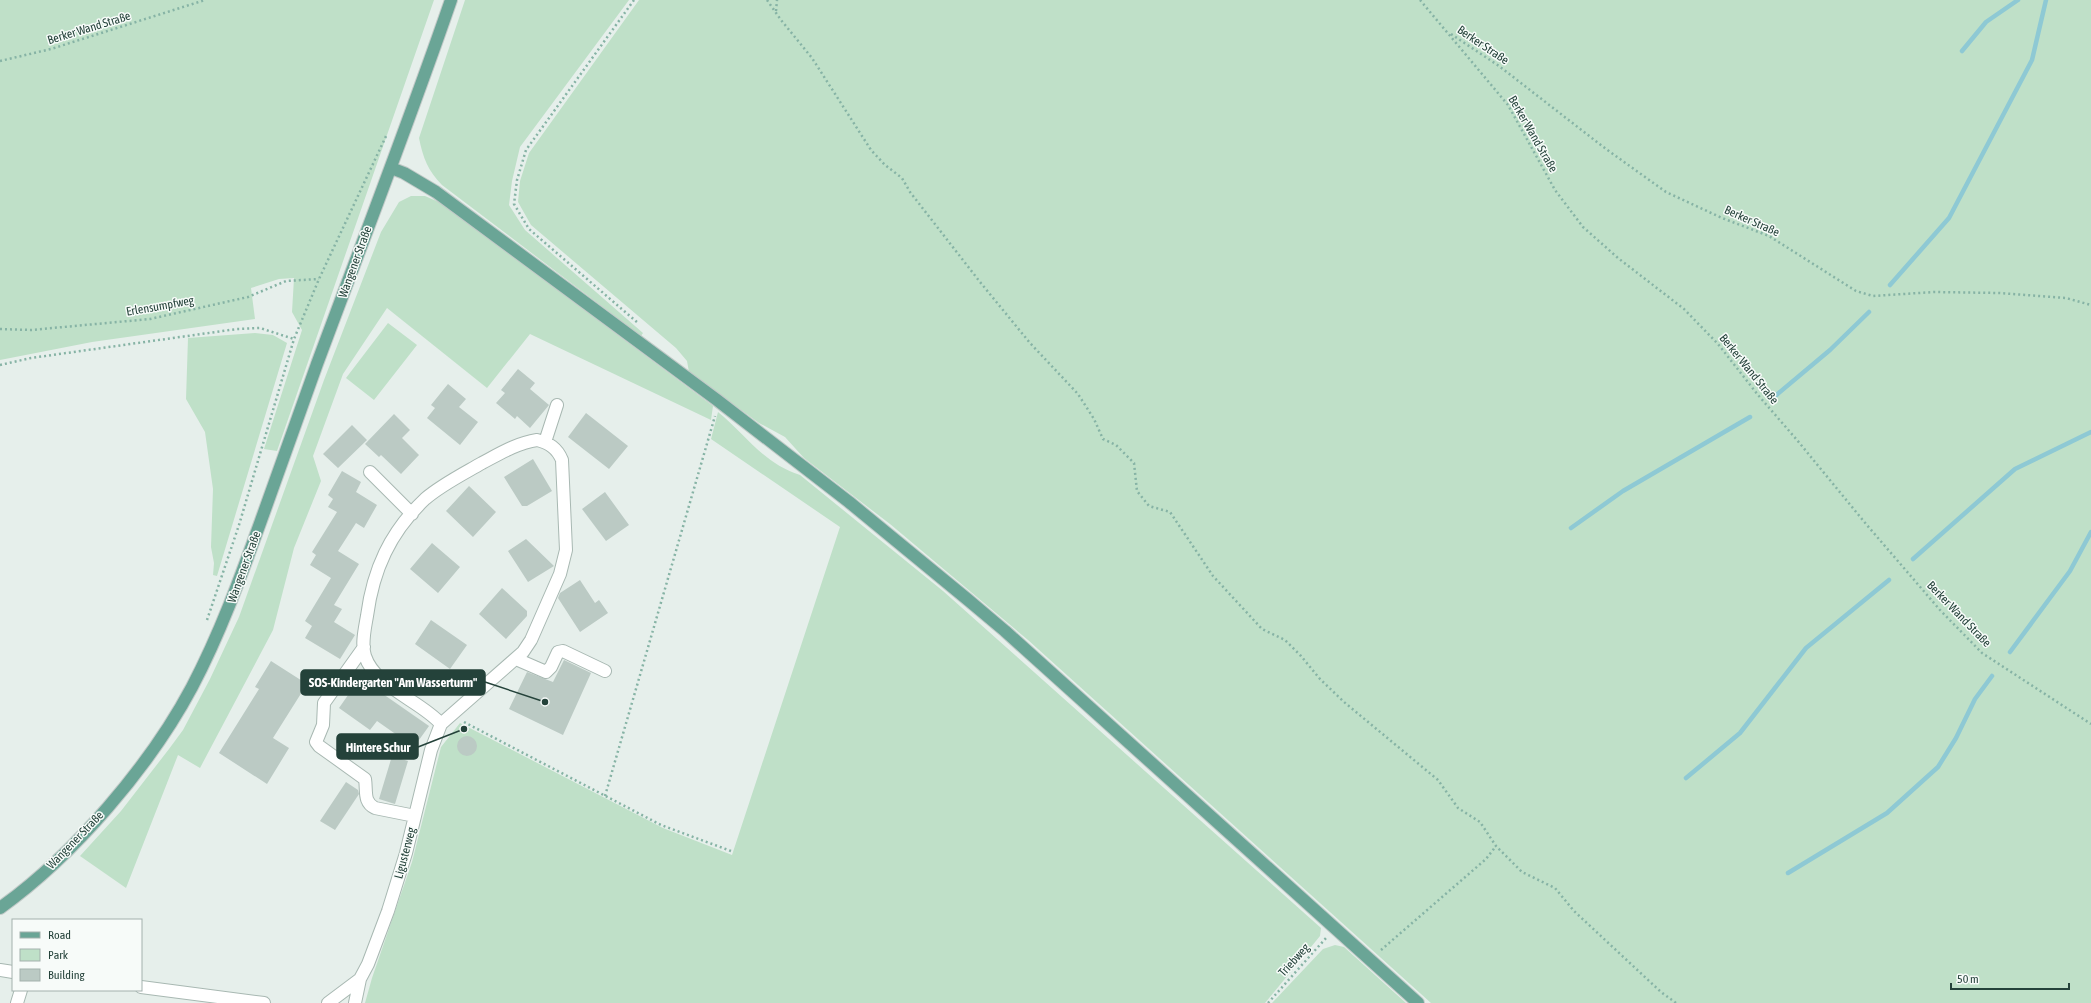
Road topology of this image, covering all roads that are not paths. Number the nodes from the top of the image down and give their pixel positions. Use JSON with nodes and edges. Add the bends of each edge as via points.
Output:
{"nodes":[{"id":1,"x":451,"y":0,"type":"edge"},
{"id":2,"x":391,"y":168,"type":"junction"},
{"id":3,"x":557,"y":405,"type":"dead end"},
{"id":4,"x":545,"y":442,"type":"junction"},
{"id":5,"x":370,"y":472,"type":"dead end"},
{"id":6,"x":412,"y":514,"type":"junction"},
{"id":7,"x":364,"y":647,"type":"junction"},
{"id":8,"x":516,"y":659,"type":"junction"},
{"id":9,"x":604,"y":671,"type":"dead end"},
{"id":10,"x":441,"y":724,"type":"junction"},
{"id":11,"x":414,"y":816,"type":"junction"},
{"id":12,"x":0,"y":908,"type":"edge"},
{"id":13,"x":0,"y":970,"type":"edge"},
{"id":14,"x":12,"y":972,"type":"edge"},
{"id":15,"x":360,"y":979,"type":"junction"},
{"id":16,"x":142,"y":986,"type":"edge"},
{"id":17,"x":21,"y":991,"type":"edge"},
{"id":18,"x":17,"y":1003,"type":"edge"},
{"id":19,"x":264,"y":1003,"type":"edge"},
{"id":20,"x":328,"y":1003,"type":"edge"},
{"id":21,"x":355,"y":1003,"type":"edge"},
{"id":22,"x":1418,"y":1003,"type":"edge"}],
"edges":[{"from":1,"to":2,"type":"main road","name":"Wangener Straße"},
{"from":2,"to":12,"type":"main road","name":"Wangener Straße","via":[[357,254],[229,609],[191,688],[162,736],[112,802],[41,875]]},
{"from":2,"to":22,"type":"main road","via":[[436,192],[717,400],[849,502],[1005,631]]},
{"from":3,"to":4,"type":"street"},
{"from":4,"to":6,"type":"street","via":[[529,441],[462,474],[425,499]]},
{"from":4,"to":8,"type":"street","via":[[559,452],[562,460],[566,550],[560,574],[531,640]]},
{"from":5,"to":6,"type":"street"},
{"from":6,"to":7,"type":"street","via":[[398,530],[377,568],[368,607]]},
{"from":7,"to":10,"type":"street","via":[[368,663],[378,674]]},
{"from":7,"to":11,"type":"street","via":[[324,703],[323,725],[316,742],[365,779],[366,800],[369,805]]},
{"from":8,"to":9,"type":"street","via":[[546,672],[558,652],[563,651]]},
{"from":8,"to":10,"type":"street"},
{"from":10,"to":11,"type":"street","name":"Ligusterweg","via":[[431,750]]},
{"from":11,"to":15,"type":"street","name":"Ligusterweg","via":[[406,853],[388,911]]},
{"from":13,"to":14,"type":"street"},
{"from":15,"to":20,"type":"street","name":"Ligusterweg"},
{"from":15,"to":21,"type":"street","name":"Ligusterweg"},
{"from":16,"to":19,"type":"street"},
{"from":17,"to":18,"type":"street"}]}
